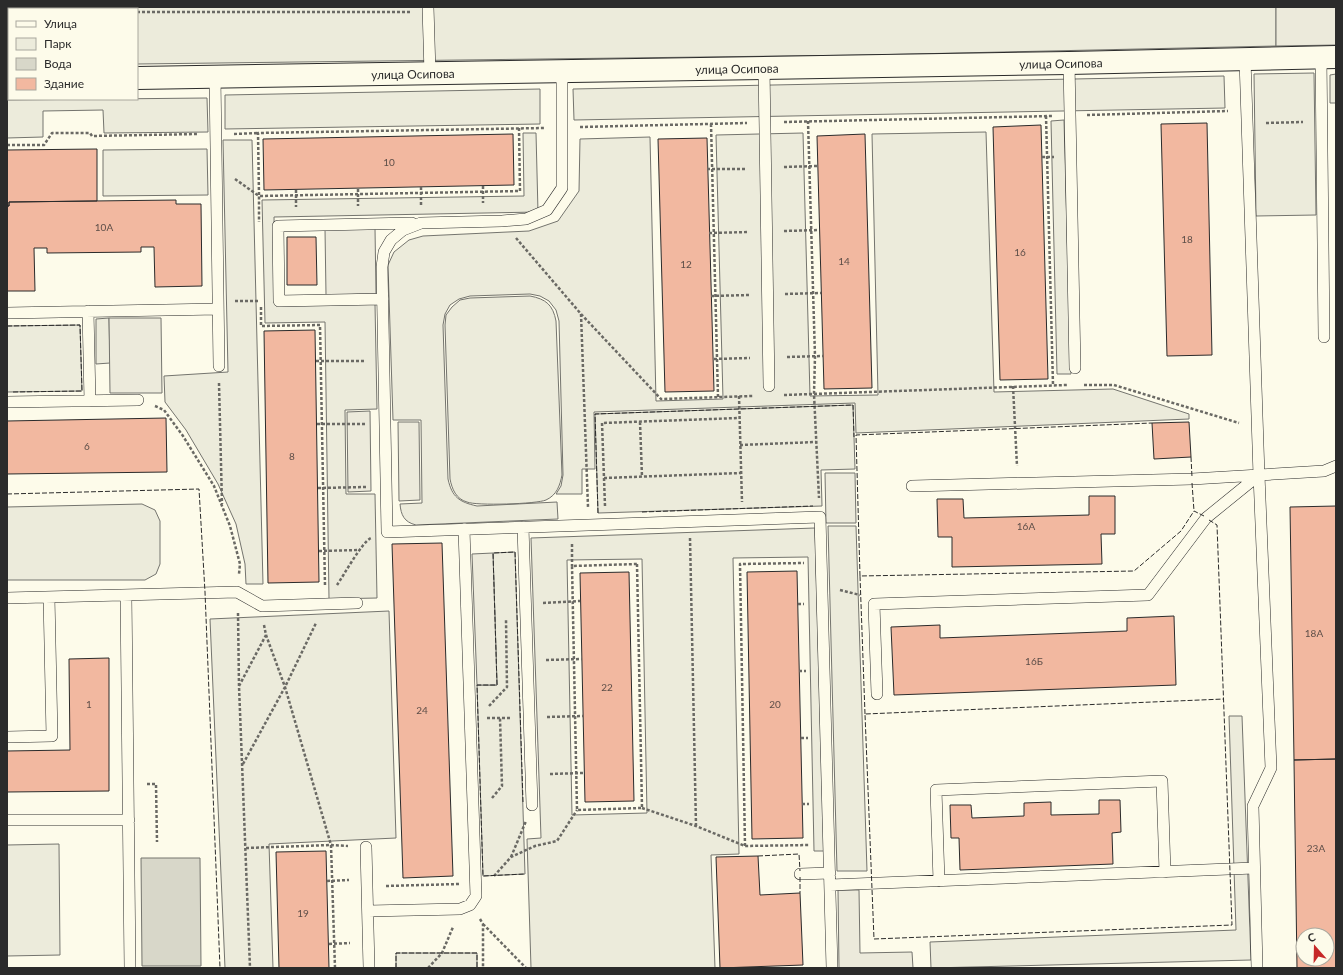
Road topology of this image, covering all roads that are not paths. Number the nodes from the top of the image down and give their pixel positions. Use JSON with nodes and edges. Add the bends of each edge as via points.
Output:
{"nodes":[{"id":1,"x":428,"y":9,"type":"edge"},
{"id":2,"x":1328,"y":57,"type":"edge"},
{"id":3,"x":1245,"y":60,"type":"junction"},
{"id":4,"x":1069,"y":63,"type":"junction"},
{"id":5,"x":764,"y":68,"type":"junction"},
{"id":6,"x":562,"y":71,"type":"junction"},
{"id":7,"x":430,"y":73,"type":"junction"},
{"id":8,"x":216,"y":77,"type":"junction"},
{"id":9,"x":138,"y":78,"type":"edge"},
{"id":10,"x":421,"y":223,"type":"junction"},
{"id":11,"x":383,"y":299,"type":"junction"},
{"id":12,"x":218,"y":305,"type":"junction"},
{"id":13,"x":88,"y":312,"type":"junction"},
{"id":14,"x":7,"y":313,"type":"edge"},
{"id":15,"x":1324,"y":337,"type":"dead end"},
{"id":16,"x":219,"y":366,"type":"road end"},
{"id":17,"x":1075,"y":368,"type":"dead end"},
{"id":18,"x":769,"y":386,"type":"dead end"},
{"id":19,"x":138,"y":400,"type":"road end"},
{"id":20,"x":90,"y":401,"type":"junction"},
{"id":21,"x":7,"y":402,"type":"edge"},
{"id":22,"x":1336,"y":466,"type":"edge"},
{"id":23,"x":1259,"y":475,"type":"junction"},
{"id":24,"x":912,"y":486,"type":"dead end"},
{"id":25,"x":523,"y":527,"type":"junction"},
{"id":26,"x":464,"y":529,"type":"junction"},
{"id":27,"x":126,"y":595,"type":"junction"},
{"id":28,"x":49,"y":597,"type":"junction"},
{"id":29,"x":7,"y":598,"type":"edge"},
{"id":30,"x":358,"y":603,"type":"dead end"},
{"id":31,"x":877,"y":694,"type":"dead end"},
{"id":32,"x":7,"y":737,"type":"edge"},
{"id":33,"x":532,"y":805,"type":"road end"},
{"id":34,"x":7,"y":820,"type":"edge"},
{"id":35,"x":129,"y":820,"type":"junction"},
{"id":36,"x":366,"y":847,"type":"road end"},
{"id":37,"x":1254,"y":868,"type":"junction"},
{"id":38,"x":1165,"y":872,"type":"junction"},
{"id":39,"x":830,"y":873,"type":"junction"},
{"id":40,"x":800,"y":874,"type":"dead end"},
{"id":41,"x":939,"y":880,"type":"junction"},
{"id":42,"x":830,"y":885,"type":"junction"},
{"id":43,"x":368,"y":911,"type":"junction"},
{"id":44,"x":130,"y":968,"type":"edge"},
{"id":45,"x":369,"y":968,"type":"edge"},
{"id":46,"x":832,"y":968,"type":"edge"},
{"id":47,"x":1257,"y":968,"type":"edge"}],
"edges":[{"from":1,"to":7,"type":"lane"},
{"from":2,"to":3,"type":"street","name":"улица Осипова"},
{"from":2,"to":15,"type":"lane","via":[[1322,121]]},
{"from":3,"to":4,"type":"street","name":"улица Осипова"},
{"from":3,"to":23,"type":"lane"},
{"from":4,"to":5,"type":"street","name":"улица Осипова"},
{"from":4,"to":17,"type":"lane"},
{"from":5,"to":6,"type":"street","name":"улица Осипова"},
{"from":5,"to":18,"type":"lane"},
{"from":6,"to":7,"type":"street","name":"улица Осипова"},
{"from":6,"to":10,"type":"lane","via":[[562,188],[547,210],[526,219]]},
{"from":7,"to":8,"type":"street","name":"улица Осипова"},
{"from":8,"to":9,"type":"street","name":"улица Осипова"},
{"from":8,"to":12,"type":"lane"},
{"from":10,"to":11,"type":"lane","via":[[403,230],[391,240],[384,252]]},
{"from":10,"to":11,"type":"lane","via":[[278,226],[279,301]]},
{"from":11,"to":26,"type":"lane","via":[[386,532]]},
{"from":12,"to":13,"type":"lane"},
{"from":12,"to":16,"type":"lane"},
{"from":13,"to":14,"type":"lane"},
{"from":13,"to":20,"type":"lane"},
{"from":19,"to":20,"type":"lane"},
{"from":20,"to":21,"type":"lane"},
{"from":22,"to":23,"type":"lane","via":[[1324,471]]},
{"from":23,"to":24,"type":"lane"},
{"from":23,"to":31,"type":"lane","via":[[1206,518],[1148,595],[874,604]]},
{"from":23,"to":37,"type":"lane","via":[[1271,768],[1253,806]]},
{"from":25,"to":26,"type":"lane"},
{"from":25,"to":33,"type":"lane"},
{"from":25,"to":39,"type":"lane","via":[[820,517]]},
{"from":26,"to":43,"type":"lane","via":[[473,817],[469,903]]},
{"from":27,"to":28,"type":"lane"},
{"from":27,"to":30,"type":"lane","via":[[237,592],[262,606]]},
{"from":27,"to":35,"type":"lane"},
{"from":28,"to":29,"type":"lane"},
{"from":28,"to":32,"type":"lane","via":[[52,736]]},
{"from":34,"to":35,"type":"lane"},
{"from":35,"to":44,"type":"lane"},
{"from":36,"to":43,"type":"lane"},
{"from":37,"to":38,"type":"lane"},
{"from":37,"to":47,"type":"lane"},
{"from":38,"to":41,"type":"lane"},
{"from":38,"to":41,"type":"lane","via":[[1162,782],[936,790]]},
{"from":39,"to":40,"type":"lane"},
{"from":39,"to":42,"type":"lane"},
{"from":41,"to":42,"type":"lane"},
{"from":42,"to":46,"type":"lane"},
{"from":43,"to":45,"type":"lane"}]}
